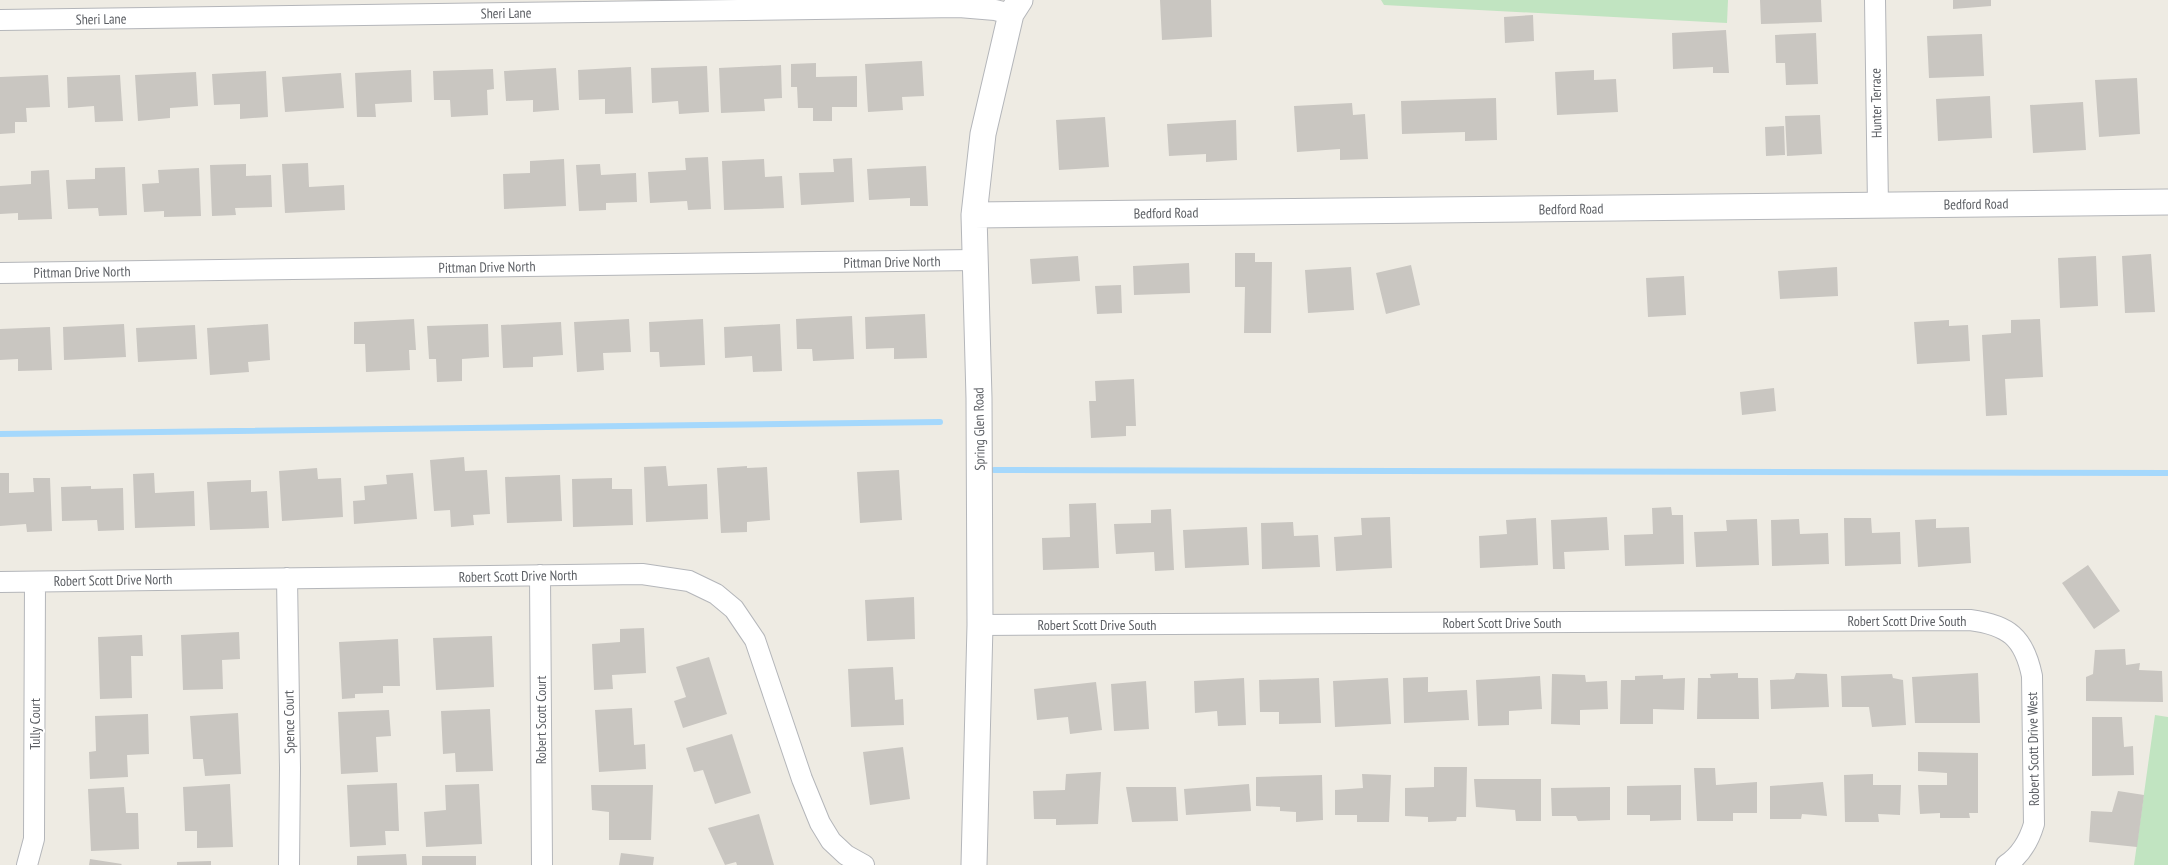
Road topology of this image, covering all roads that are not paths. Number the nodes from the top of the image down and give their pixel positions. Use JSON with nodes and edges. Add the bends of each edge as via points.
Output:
{"nodes":[{"id":1,"x":1875,"y":0,"type":"edge"},
{"id":2,"x":1016,"y":7,"type":"edge"},
{"id":3,"x":0,"y":20,"type":"edge"},
{"id":4,"x":2162,"y":202,"type":"edge"},
{"id":5,"x":1878,"y":206,"type":"junction"},
{"id":6,"x":974,"y":215,"type":"junction"},
{"id":7,"x":974,"y":260,"type":"junction"},
{"id":8,"x":0,"y":273,"type":"edge"},
{"id":9,"x":540,"y":575,"type":"junction"},
{"id":10,"x":287,"y":578,"type":"junction"},
{"id":11,"x":0,"y":582,"type":"edge"},
{"id":12,"x":35,"y":582,"type":"junction"},
{"id":13,"x":980,"y":625,"type":"junction"},
{"id":14,"x":2018,"y":640,"type":"joint"},
{"id":15,"x":2012,"y":861,"type":"edge"},
{"id":16,"x":27,"y":865,"type":"edge"},
{"id":17,"x":289,"y":865,"type":"edge"},
{"id":18,"x":542,"y":865,"type":"edge"},
{"id":19,"x":864,"y":865,"type":"edge"},
{"id":20,"x":974,"y":865,"type":"edge"}],
"edges":[{"from":1,"to":5,"type":"street","name":"Hunter Terrace"},
{"from":2,"to":3,"type":"street","name":"Sheri Lane","via":[[995,10],[959,7]]},
{"from":2,"to":6,"type":"street","name":"Spring Glen Road","via":[[983,134]]},
{"from":4,"to":5,"type":"street","name":"Bedford Road"},
{"from":5,"to":6,"type":"street","name":"Bedford Road"},
{"from":6,"to":7,"type":"street","name":"Spring Glen Road"},
{"from":7,"to":8,"type":"street","name":"Pittman Drive North"},
{"from":7,"to":13,"type":"street","name":"Spring Glen Road","via":[[979,398]]},
{"from":9,"to":10,"type":"street","name":"Robert Scott Drive North"},
{"from":9,"to":18,"type":"street","name":"Robert Scott Court"},
{"from":9,"to":19,"type":"street","name":"Robert Scott Drive North","via":[[666,576],[716,594],[734,609],[755,640],[820,823],[831,841]]},
{"from":10,"to":12,"type":"street","name":"Robert Scott Drive North"},
{"from":10,"to":17,"type":"street","name":"Spence Court"},
{"from":11,"to":12,"type":"street","name":"Robert Scott Drive North"},
{"from":12,"to":16,"type":"street","name":"Tully Court","via":[[34,839]]},
{"from":13,"to":14,"type":"street","name":"Robert Scott Drive South","via":[[1970,620],[1992,623],[2008,630]]},
{"from":13,"to":20,"type":"street","name":"Spring Glen Road"},
{"from":14,"to":15,"type":"street","name":"Robert Scott Drive West","via":[[2032,676],[2034,824],[2030,836]]}]}
